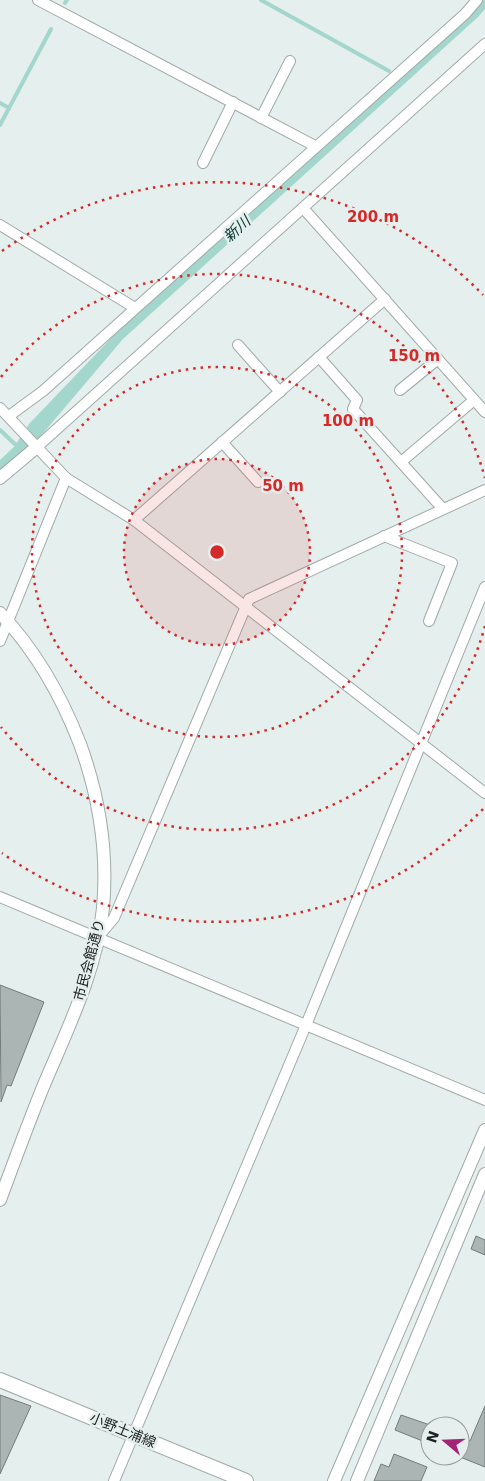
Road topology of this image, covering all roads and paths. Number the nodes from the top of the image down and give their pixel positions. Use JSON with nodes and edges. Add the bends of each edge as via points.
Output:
{"nodes":[{"id":1,"x":38,"y":0,"type":"edge"},
{"id":2,"x":477,"y":0,"type":"edge"},
{"id":3,"x":485,"y":44,"type":"edge"},
{"id":4,"x":290,"y":61,"type":"dead end"},
{"id":5,"x":233,"y":102,"type":"junction"},
{"id":6,"x":261,"y":118,"type":"junction"},
{"id":7,"x":315,"y":146,"type":"junction"},
{"id":8,"x":203,"y":163,"type":"dead end"},
{"id":9,"x":303,"y":208,"type":"junction"},
{"id":10,"x":0,"y":225,"type":"edge"},
{"id":11,"x":385,"y":299,"type":"junction"},
{"id":12,"x":135,"y":308,"type":"junction"},
{"id":13,"x":238,"y":345,"type":"dead end"},
{"id":14,"x":320,"y":357,"type":"junction"},
{"id":15,"x":438,"y":359,"type":"junction"},
{"id":16,"x":400,"y":390,"type":"dead end"},
{"id":17,"x":280,"y":392,"type":"junction"},
{"id":18,"x":474,"y":400,"type":"junction"},
{"id":19,"x":0,"y":408,"type":"edge"},
{"id":20,"x":485,"y":412,"type":"edge"},
{"id":21,"x":9,"y":416,"type":"junction"},
{"id":22,"x":222,"y":442,"type":"junction"},
{"id":23,"x":36,"y":444,"type":"junction"},
{"id":24,"x":401,"y":462,"type":"junction"},
{"id":25,"x":0,"y":478,"type":"edge"},
{"id":26,"x":66,"y":478,"type":"junction"},
{"id":27,"x":258,"y":482,"type":"dead end"},
{"id":28,"x":485,"y":490,"type":"edge"},
{"id":29,"x":443,"y":509,"type":"junction"},
{"id":30,"x":134,"y":520,"type":"junction"},
{"id":31,"x":384,"y":536,"type":"junction"},
{"id":32,"x":485,"y":586,"type":"edge"},
{"id":33,"x":244,"y":606,"type":"junction"},
{"id":34,"x":4,"y":617,"type":"edge"},
{"id":35,"x":429,"y":621,"type":"dead end"},
{"id":36,"x":0,"y":641,"type":"edge"},
{"id":37,"x":420,"y":744,"type":"junction"},
{"id":38,"x":485,"y":793,"type":"edge"},
{"id":39,"x":0,"y":898,"type":"edge"},
{"id":40,"x":97,"y":938,"type":"junction"},
{"id":41,"x":306,"y":1025,"type":"junction"},
{"id":42,"x":485,"y":1100,"type":"edge"},
{"id":43,"x":485,"y":1130,"type":"edge"},
{"id":44,"x":485,"y":1174,"type":"edge"},
{"id":45,"x":0,"y":1200,"type":"edge"},
{"id":46,"x":0,"y":1380,"type":"edge"},
{"id":47,"x":134,"y":1434,"type":"junction"},
{"id":48,"x":114,"y":1481,"type":"edge"},
{"id":49,"x":246,"y":1481,"type":"edge"},
{"id":50,"x":334,"y":1481,"type":"edge"},
{"id":51,"x":357,"y":1481,"type":"edge"}],
"edges":[{"from":1,"to":5,"type":"street"},
{"from":2,"to":7,"type":"street"},
{"from":3,"to":9,"type":"street"},
{"from":4,"to":6,"type":"street"},
{"from":5,"to":6,"type":"street"},
{"from":5,"to":8,"type":"street"},
{"from":6,"to":7,"type":"street"},
{"from":7,"to":12,"type":"street"},
{"from":9,"to":11,"type":"street"},
{"from":9,"to":23,"type":"street"},
{"from":10,"to":12,"type":"street"},
{"from":11,"to":14,"type":"street"},
{"from":11,"to":15,"type":"street"},
{"from":12,"to":21,"type":"street","via":[[43,391]]},
{"from":13,"to":17,"type":"street"},
{"from":14,"to":17,"type":"street"},
{"from":14,"to":24,"type":"street","via":[[357,400],[352,409]]},
{"from":15,"to":16,"type":"street"},
{"from":15,"to":18,"type":"street"},
{"from":17,"to":22,"type":"street"},
{"from":18,"to":20,"type":"street"},
{"from":18,"to":24,"type":"street"},
{"from":19,"to":21,"type":"street"},
{"from":21,"to":23,"type":"street"},
{"from":22,"to":27,"type":"street"},
{"from":22,"to":30,"type":"street"},
{"from":23,"to":25,"type":"street"},
{"from":23,"to":26,"type":"street"},
{"from":24,"to":29,"type":"street"},
{"from":26,"to":30,"type":"street"},
{"from":26,"to":34,"type":"street"},
{"from":28,"to":29,"type":"street"},
{"from":29,"to":31,"type":"street"},
{"from":30,"to":33,"type":"street"},
{"from":31,"to":33,"type":"street","via":[[249,599]]},
{"from":31,"to":35,"type":"street","via":[[452,563]]},
{"from":32,"to":37,"type":"street"},
{"from":33,"to":37,"type":"street"},
{"from":33,"to":40,"type":"street","via":[[114,918]]},
{"from":34,"to":36,"type":"street"},
{"from":34,"to":40,"type":"street","name":"市民会館通り","via":[[38,658],[62,700],[94,784],[104,859],[103,908]]},
{"from":37,"to":38,"type":"street"},
{"from":37,"to":41,"type":"street"},
{"from":39,"to":40,"type":"street"},
{"from":40,"to":41,"type":"street"},
{"from":40,"to":45,"type":"street","name":"市民会館通り","via":[[84,986]]},
{"from":41,"to":42,"type":"street"},
{"from":41,"to":47,"type":"street"},
{"from":43,"to":50,"type":"street"},
{"from":44,"to":51,"type":"street"},
{"from":46,"to":47,"type":"main road","name":"小野土浦線"},
{"from":47,"to":48,"type":"street"},
{"from":47,"to":49,"type":"main road","name":"小野土浦線"}]}
